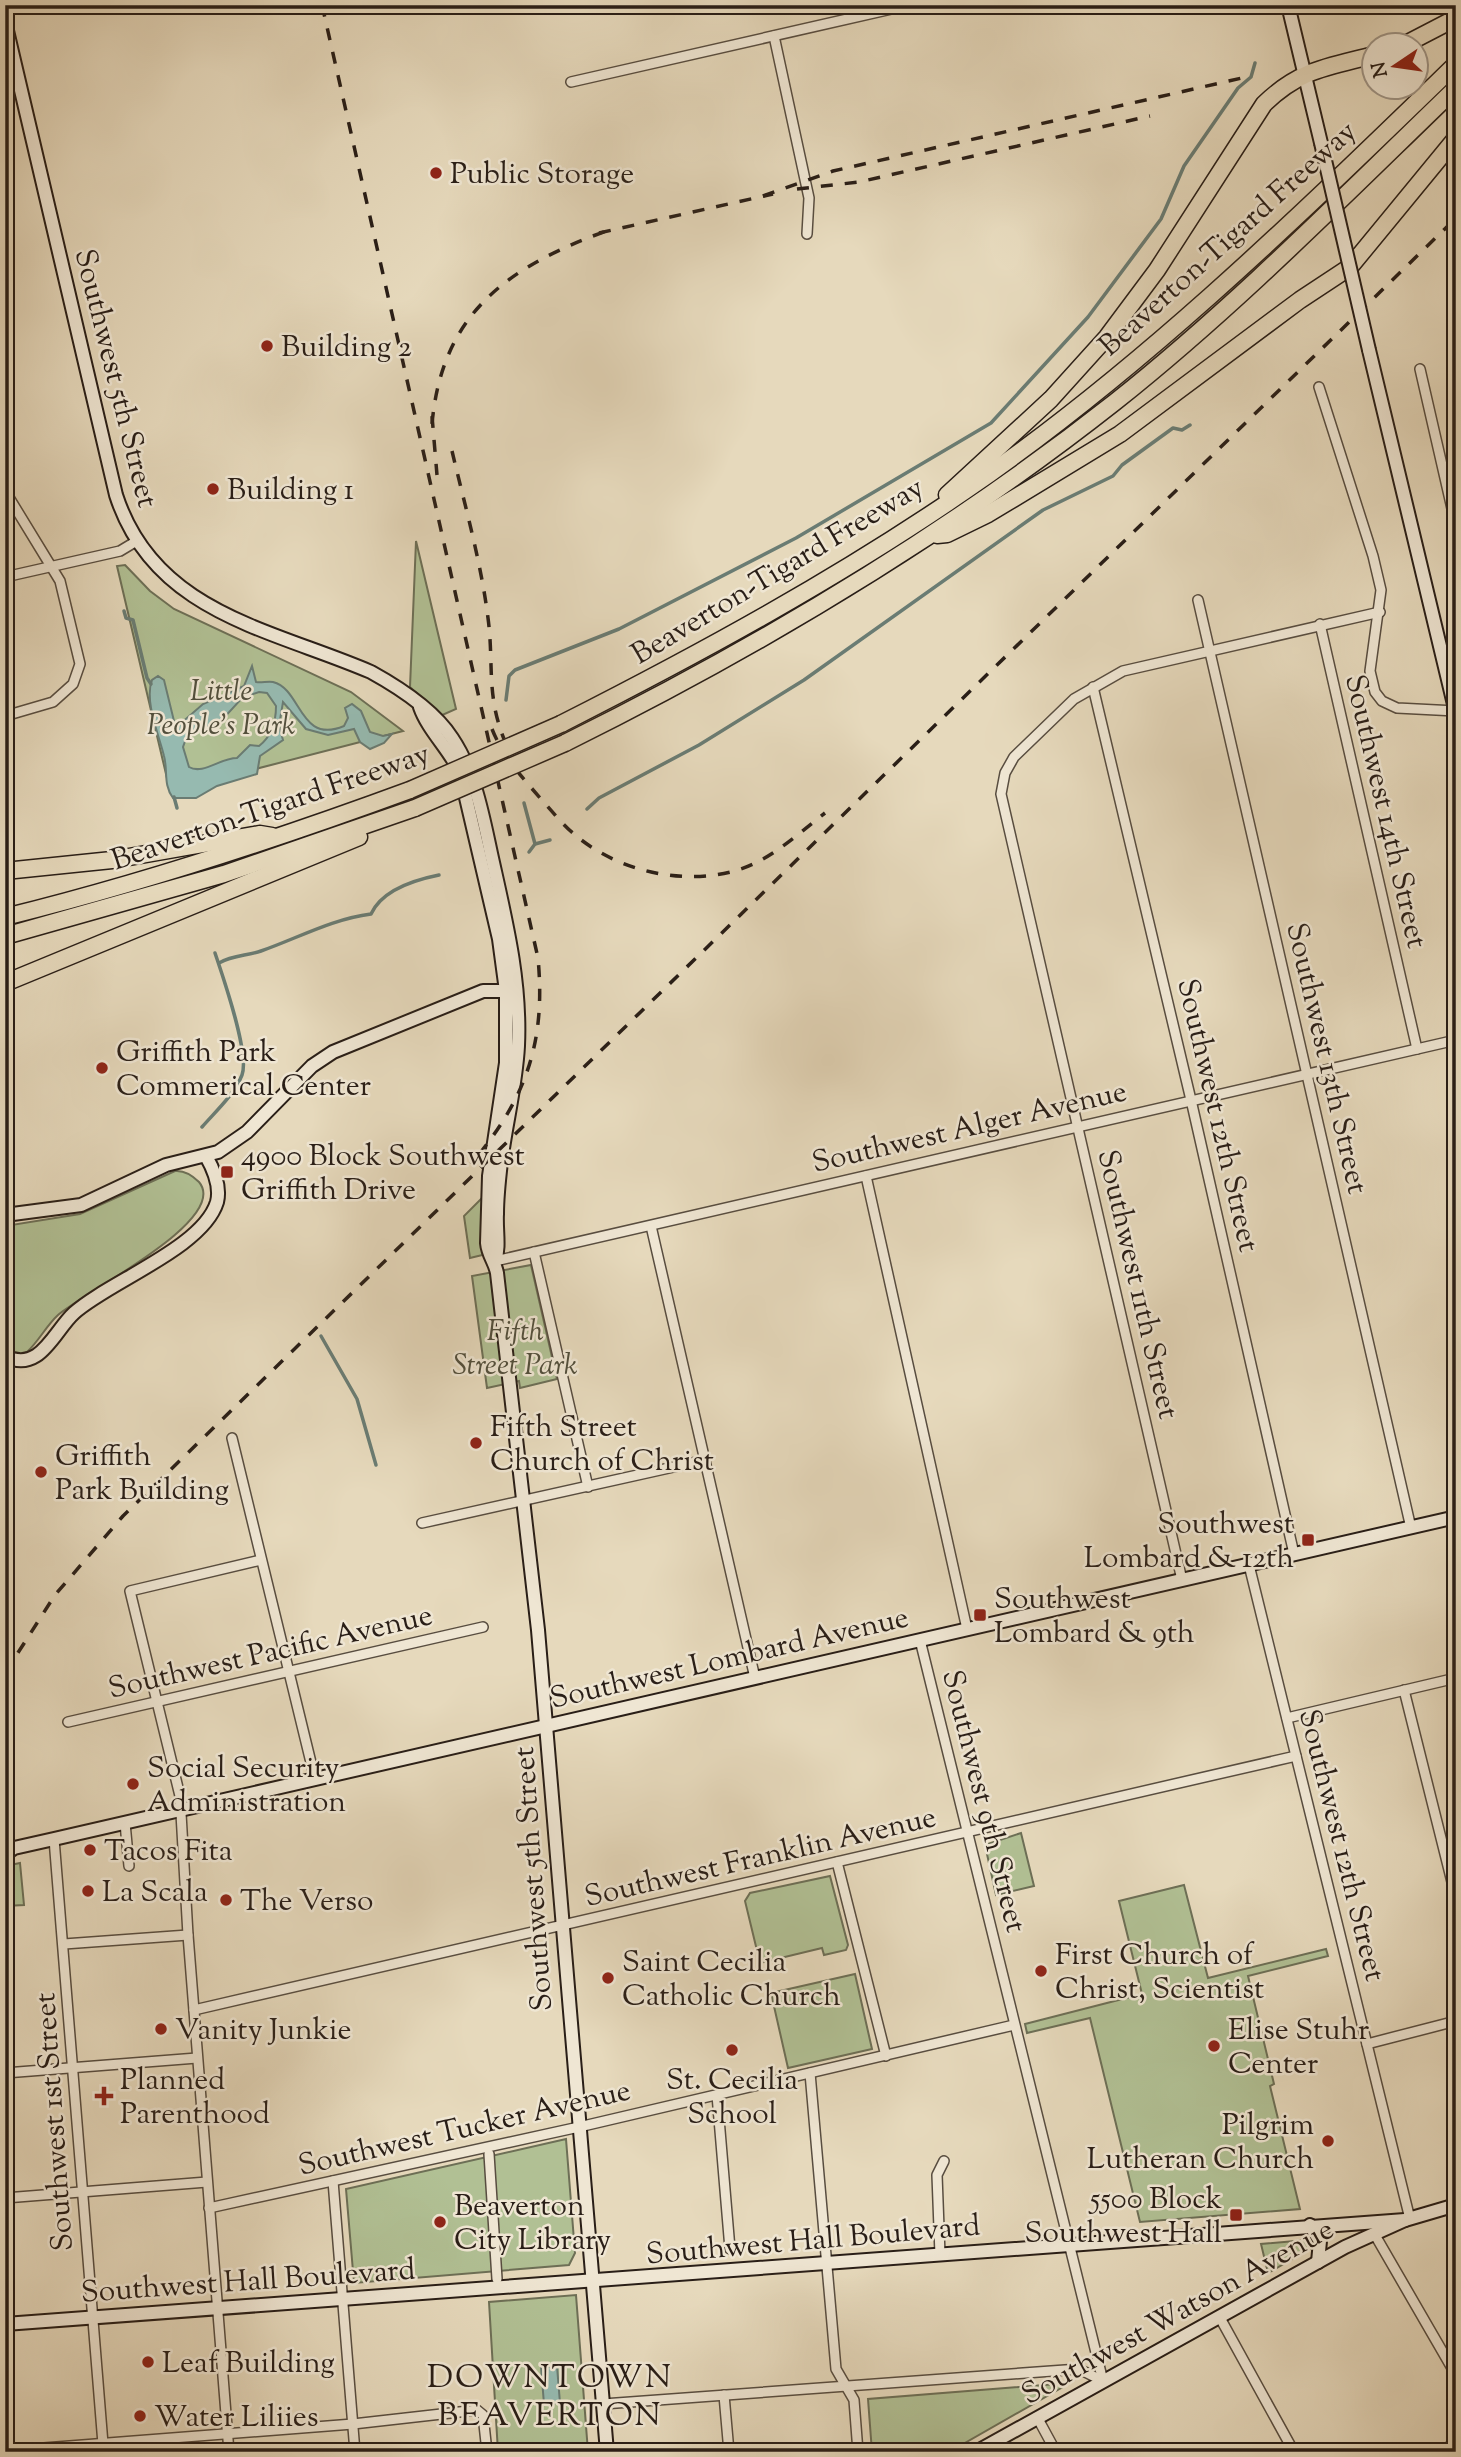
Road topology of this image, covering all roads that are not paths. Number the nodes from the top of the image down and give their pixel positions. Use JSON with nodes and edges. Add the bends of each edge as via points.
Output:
{"nodes":[{"id":1,"x":909,"y":5,"type":"edge"},
{"id":2,"x":1288,"y":5,"type":"edge"},
{"id":3,"x":1456,"y":18,"type":"edge"},
{"id":4,"x":5,"y":22,"type":"edge"},
{"id":5,"x":1429,"y":32,"type":"edge"},
{"id":6,"x":774,"y":36,"type":"junction"},
{"id":7,"x":1360,"y":59,"type":"edge"},
{"id":8,"x":1456,"y":64,"type":"edge"},
{"id":9,"x":1304,"y":73,"type":"junction"},
{"id":10,"x":571,"y":82,"type":"dead end"},
{"id":11,"x":1456,"y":88,"type":"edge"},
{"id":12,"x":1454,"y":140,"type":"edge"},
{"id":13,"x":807,"y":234,"type":"dead end"},
{"id":14,"x":1350,"y":267,"type":"junction"},
{"id":15,"x":1420,"y":369,"type":"dead end"},
{"id":16,"x":1319,"y":387,"type":"dead end"},
{"id":17,"x":5,"y":491,"type":"edge"},
{"id":18,"x":940,"y":506,"type":"junction"},
{"id":19,"x":1456,"y":526,"type":"edge"},
{"id":20,"x":924,"y":537,"type":"junction"},
{"id":21,"x":135,"y":542,"type":"junction"},
{"id":22,"x":52,"y":567,"type":"junction"},
{"id":23,"x":5,"y":577,"type":"edge"},
{"id":24,"x":1198,"y":600,"type":"dead end"},
{"id":25,"x":1380,"y":612,"type":"junction"},
{"id":26,"x":1320,"y":624,"type":"junction"},
{"id":27,"x":1210,"y":648,"type":"junction"},
{"id":28,"x":1093,"y":687,"type":"junction"},
{"id":29,"x":1456,"y":712,"type":"edge"},
{"id":30,"x":5,"y":716,"type":"edge"},
{"id":31,"x":389,"y":819,"type":"junction"},
{"id":32,"x":282,"y":838,"type":"junction"},
{"id":33,"x":5,"y":871,"type":"edge"},
{"id":34,"x":5,"y":917,"type":"edge"},
{"id":35,"x":5,"y":936,"type":"edge"},
{"id":36,"x":5,"y":983,"type":"edge"},
{"id":37,"x":512,"y":991,"type":"junction"},
{"id":38,"x":1456,"y":1040,"type":"edge"},
{"id":39,"x":1417,"y":1049,"type":"junction"},
{"id":40,"x":1306,"y":1073,"type":"junction"},
{"id":41,"x":1191,"y":1100,"type":"junction"},
{"id":42,"x":1077,"y":1125,"type":"junction"},
{"id":43,"x":206,"y":1156,"type":"junction"},
{"id":44,"x":866,"y":1176,"type":"junction"},
{"id":45,"x":5,"y":1214,"type":"edge"},
{"id":46,"x":651,"y":1226,"type":"junction"},
{"id":47,"x":534,"y":1252,"type":"junction"},
{"id":48,"x":495,"y":1261,"type":"junction"},
{"id":49,"x":5,"y":1356,"type":"edge"},
{"id":50,"x":232,"y":1438,"type":"dead end"},
{"id":51,"x":705,"y":1460,"type":"junction"},
{"id":52,"x":588,"y":1486,"type":"junction"},
{"id":53,"x":524,"y":1501,"type":"junction"},
{"id":54,"x":1456,"y":1517,"type":"edge"},
{"id":55,"x":422,"y":1524,"type":"dead end"},
{"id":56,"x":1411,"y":1528,"type":"junction"},
{"id":57,"x":1294,"y":1554,"type":"junction"},
{"id":58,"x":261,"y":1560,"type":"junction"},
{"id":59,"x":1250,"y":1565,"type":"junction"},
{"id":60,"x":1182,"y":1580,"type":"junction"},
{"id":61,"x":483,"y":1628,"type":"dead end"},
{"id":62,"x":967,"y":1629,"type":"junction"},
{"id":63,"x":920,"y":1640,"type":"junction"},
{"id":64,"x":290,"y":1670,"type":"junction"},
{"id":65,"x":755,"y":1678,"type":"junction"},
{"id":66,"x":1456,"y":1678,"type":"edge"},
{"id":67,"x":1404,"y":1690,"type":"junction"},
{"id":68,"x":157,"y":1701,"type":"junction"},
{"id":69,"x":1287,"y":1718,"type":"junction"},
{"id":70,"x":68,"y":1722,"type":"dead end"},
{"id":71,"x":547,"y":1726,"type":"junction"},
{"id":72,"x":1296,"y":1756,"type":"junction"},
{"id":73,"x":315,"y":1779,"type":"junction"},
{"id":74,"x":180,"y":1810,"type":"junction"},
{"id":75,"x":125,"y":1823,"type":"junction"},
{"id":76,"x":968,"y":1833,"type":"junction"},
{"id":77,"x":54,"y":1839,"type":"junction"},
{"id":78,"x":8,"y":1849,"type":"edge"},
{"id":79,"x":838,"y":1862,"type":"junction"},
{"id":80,"x":129,"y":1866,"type":"dead end"},
{"id":81,"x":1456,"y":1898,"type":"edge"},
{"id":82,"x":562,"y":1927,"type":"junction"},
{"id":83,"x":187,"y":1934,"type":"junction"},
{"id":84,"x":64,"y":1944,"type":"junction"},
{"id":85,"x":194,"y":2010,"type":"junction"},
{"id":86,"x":1456,"y":2021,"type":"edge"},
{"id":87,"x":1014,"y":2025,"type":"junction"},
{"id":88,"x":1367,"y":2044,"type":"junction"},
{"id":89,"x":886,"y":2056,"type":"junction"},
{"id":90,"x":197,"y":2058,"type":"junction"},
{"id":91,"x":73,"y":2068,"type":"junction"},
{"id":92,"x":5,"y":2073,"type":"edge"},
{"id":93,"x":810,"y":2073,"type":"junction"},
{"id":94,"x":717,"y":2095,"type":"junction"},
{"id":95,"x":579,"y":2127,"type":"junction"},
{"id":96,"x":489,"y":2154,"type":"dead end"},
{"id":97,"x":944,"y":2161,"type":"dead end"},
{"id":98,"x":333,"y":2181,"type":"junction"},
{"id":99,"x":207,"y":2182,"type":"junction"},
{"id":100,"x":82,"y":2192,"type":"junction"},
{"id":101,"x":5,"y":2198,"type":"edge"},
{"id":102,"x":1456,"y":2205,"type":"edge"},
{"id":103,"x":209,"y":2208,"type":"junction"},
{"id":104,"x":1407,"y":2219,"type":"junction"},
{"id":105,"x":1310,"y":2225,"type":"junction"},
{"id":106,"x":1375,"y":2235,"type":"junction"},
{"id":107,"x":1070,"y":2245,"type":"junction"},
{"id":108,"x":730,"y":2249,"type":"dead end"},
{"id":109,"x":940,"y":2255,"type":"junction"},
{"id":110,"x":1318,"y":2262,"type":"junction"},
{"id":111,"x":826,"y":2264,"type":"junction"},
{"id":112,"x":497,"y":2280,"type":"dead end"},
{"id":113,"x":593,"y":2282,"type":"junction"},
{"id":114,"x":343,"y":2300,"type":"junction"},
{"id":115,"x":218,"y":2309,"type":"junction"},
{"id":116,"x":1219,"y":2316,"type":"junction"},
{"id":117,"x":93,"y":2317,"type":"junction"},
{"id":118,"x":5,"y":2324,"type":"edge"},
{"id":119,"x":1456,"y":2375,"type":"edge"},
{"id":120,"x":1103,"y":2381,"type":"junction"},
{"id":121,"x":845,"y":2386,"type":"junction"},
{"id":122,"x":724,"y":2395,"type":"junction"},
{"id":123,"x":603,"y":2404,"type":"junction"},
{"id":124,"x":1037,"y":2417,"type":"junction"},
{"id":125,"x":353,"y":2424,"type":"junction"},
{"id":126,"x":228,"y":2433,"type":"junction"},
{"id":127,"x":103,"y":2444,"type":"junction"},
{"id":128,"x":1456,"y":2445,"type":"edge"},
{"id":129,"x":5,"y":2451,"type":"edge"},
{"id":130,"x":229,"y":2452,"type":"edge"},
{"id":131,"x":355,"y":2452,"type":"edge"},
{"id":132,"x":487,"y":2452,"type":"edge"},
{"id":133,"x":607,"y":2452,"type":"edge"},
{"id":134,"x":729,"y":2452,"type":"edge"},
{"id":135,"x":858,"y":2452,"type":"edge"},
{"id":136,"x":976,"y":2452,"type":"edge"},
{"id":137,"x":1056,"y":2452,"type":"edge"},
{"id":138,"x":1294,"y":2452,"type":"edge"},
{"id":139,"x":1444,"y":2452,"type":"edge"}],
"edges":[{"from":1,"to":6,"type":"street"},
{"from":2,"to":9,"type":"street"},
{"from":3,"to":5,"type":"highway"},
{"from":4,"to":21,"type":"street","name":"Southwest 5th Street","via":[[116,495]]},
{"from":6,"to":10,"type":"street"},
{"from":6,"to":13,"type":"street","via":[[810,198]]},
{"from":7,"to":9,"type":"highway"},
{"from":8,"to":18,"type":"highway","name":"Beaverton-Tigard Freeway","via":[[1176,327],[1026,447]]},
{"from":9,"to":14,"type":"street","bridge":true},
{"from":9,"to":18,"type":"highway","via":[[1264,104],[1157,270],[1086,362],[1007,441],[955,485]]},
{"from":11,"to":20,"type":"highway","name":"Beaverton-Tigard Freeway","via":[[1208,324],[1028,467]]},
{"from":12,"to":14,"type":"highway"},
{"from":14,"to":20,"type":"highway","via":[[1091,452],[988,514],[947,534]]},
{"from":14,"to":29,"type":"street","bridge":true},
{"from":15,"to":19,"type":"street"},
{"from":16,"to":25,"type":"street","via":[[1373,556],[1381,590]]},
{"from":17,"to":22,"type":"street"},
{"from":18,"to":32,"type":"highway","name":"Beaverton-Tigard Freeway","bridge":true,"via":[[744,628],[561,724],[410,790]]},
{"from":20,"to":31,"type":"highway","name":"Beaverton-Tigard Freeway","bridge":true,"via":[[752,646],[565,743]]},
{"from":21,"to":22,"type":"street","via":[[120,551]]},
{"from":21,"to":37,"type":"street","name":"Southwest 5th Street","via":[[164,575],[204,605],[371,673],[432,712],[453,738],[474,784],[510,938]]},
{"from":22,"to":23,"type":"street"},
{"from":22,"to":30,"type":"street","via":[[60,581],[79,664],[73,684],[54,702]]},
{"from":24,"to":27,"type":"street","name":"Southwest 13th Street"},
{"from":25,"to":26,"type":"street"},
{"from":25,"to":29,"type":"street","via":[[1370,671],[1375,692],[1397,708]]},
{"from":26,"to":27,"type":"street"},
{"from":26,"to":39,"type":"street","name":"Southwest 14th Street"},
{"from":27,"to":28,"type":"street","via":[[1123,671]]},
{"from":27,"to":40,"type":"street","name":"Southwest 13th Street"},
{"from":28,"to":41,"type":"street","name":"Southwest 12th Street"},
{"from":28,"to":42,"type":"street","name":"Southwest 11th Street","via":[[1074,699],[1014,757],[1001,794]]},
{"from":31,"to":35,"type":"highway","name":"Beaverton-Tigard Freeway","via":[[224,874]]},
{"from":31,"to":36,"type":"highway","via":[[364,835]]},
{"from":32,"to":33,"type":"highway","via":[[260,834],[112,860]]},
{"from":32,"to":34,"type":"highway","name":"Beaverton-Tigard Freeway","via":[[82,899]]},
{"from":37,"to":43,"type":"street","via":[[483,991],[334,1052],[312,1066],[234,1142]]},
{"from":37,"to":48,"type":"street","name":"Southwest 5th Street","via":[[517,1063],[500,1172]]},
{"from":38,"to":39,"type":"street","name":"Southwest Alger Avenue"},
{"from":39,"to":40,"type":"street","name":"Southwest Alger Avenue"},
{"from":40,"to":41,"type":"street","name":"Southwest Alger Avenue"},
{"from":40,"to":56,"type":"street","name":"Southwest 13th Street"},
{"from":41,"to":42,"type":"street","name":"Southwest Alger Avenue"},
{"from":41,"to":57,"type":"street","name":"Southwest 12th Street"},
{"from":42,"to":44,"type":"street","name":"Southwest Alger Avenue"},
{"from":42,"to":60,"type":"street","name":"Southwest 11th Street"},
{"from":43,"to":45,"type":"street","via":[[166,1166],[81,1205]]},
{"from":43,"to":49,"type":"street","via":[[217,1182],[216,1203],[190,1236],[78,1310],[41,1354],[23,1361]]},
{"from":44,"to":46,"type":"street","name":"Southwest Alger Avenue"},
{"from":44,"to":62,"type":"street","name":"Southwest 9th Street"},
{"from":46,"to":47,"type":"street","name":"Southwest Alger Avenue"},
{"from":46,"to":51,"type":"street"},
{"from":47,"to":48,"type":"street","name":"Southwest Alger Avenue"},
{"from":47,"to":52,"type":"street"},
{"from":48,"to":53,"type":"street","name":"Southwest 5th Street"},
{"from":50,"to":58,"type":"street"},
{"from":51,"to":52,"type":"street"},
{"from":51,"to":65,"type":"street"},
{"from":52,"to":53,"type":"street"},
{"from":53,"to":55,"type":"street"},
{"from":53,"to":71,"type":"street","name":"Southwest 5th Street"},
{"from":54,"to":56,"type":"street","name":"Southwest Lombard Avenue"},
{"from":56,"to":57,"type":"street","name":"Southwest Lombard Avenue"},
{"from":57,"to":59,"type":"street","name":"Southwest Lombard Avenue"},
{"from":58,"to":64,"type":"street"},
{"from":58,"to":68,"type":"street","via":[[130,1591]]},
{"from":59,"to":60,"type":"street","name":"Southwest Lombard Avenue"},
{"from":59,"to":69,"type":"street","name":"Southwest 12th Street"},
{"from":60,"to":62,"type":"street","name":"Southwest Lombard Avenue"},
{"from":61,"to":64,"type":"street","name":"Southwest Pacific Avenue"},
{"from":62,"to":63,"type":"street","name":"Southwest Lombard Avenue"},
{"from":63,"to":65,"type":"street","name":"Southwest Lombard Avenue"},
{"from":63,"to":76,"type":"street","name":"Southwest 9th Street"},
{"from":64,"to":68,"type":"street","name":"Southwest Pacific Avenue"},
{"from":64,"to":73,"type":"street"},
{"from":65,"to":71,"type":"street","name":"Southwest Lombard Avenue"},
{"from":66,"to":67,"type":"street"},
{"from":67,"to":69,"type":"street"},
{"from":67,"to":81,"type":"street"},
{"from":68,"to":70,"type":"street","name":"Southwest Pacific Avenue"},
{"from":68,"to":74,"type":"street"},
{"from":69,"to":72,"type":"street","name":"Southwest 12th Street"},
{"from":71,"to":73,"type":"street","name":"Southwest Lombard Avenue"},
{"from":71,"to":82,"type":"street","name":"Southwest 5th Street"},
{"from":72,"to":76,"type":"street","name":"Southwest Franklin Avenue"},
{"from":72,"to":88,"type":"street","name":"Southwest 12th Street"},
{"from":73,"to":74,"type":"street","name":"Southwest Lombard Avenue"},
{"from":74,"to":75,"type":"street","name":"Southwest Lombard Avenue"},
{"from":74,"to":83,"type":"street"},
{"from":75,"to":77,"type":"street","name":"Southwest Lombard Avenue"},
{"from":75,"to":80,"type":"street"},
{"from":76,"to":79,"type":"street","name":"Southwest Franklin Avenue"},
{"from":76,"to":87,"type":"street","name":"Southwest 9th Street"},
{"from":77,"to":78,"type":"street","name":"Southwest Lombard Avenue"},
{"from":77,"to":84,"type":"street","name":"Southwest 1st Street"},
{"from":79,"to":82,"type":"street","name":"Southwest Franklin Avenue"},
{"from":79,"to":89,"type":"street"},
{"from":82,"to":85,"type":"street","name":"Southwest Franklin Avenue"},
{"from":82,"to":95,"type":"street","name":"Southwest 5th Street"},
{"from":83,"to":84,"type":"street"},
{"from":83,"to":85,"type":"street"},
{"from":84,"to":91,"type":"street","name":"Southwest 1st Street"},
{"from":85,"to":90,"type":"street"},
{"from":86,"to":88,"type":"street"},
{"from":87,"to":89,"type":"street","name":"Southwest Tucker Avenue"},
{"from":87,"to":107,"type":"street","name":"Southwest 9th Street"},
{"from":88,"to":104,"type":"street","name":"Southwest 12th Street"},
{"from":89,"to":93,"type":"street","name":"Southwest Tucker Avenue"},
{"from":90,"to":91,"type":"street"},
{"from":90,"to":99,"type":"street"},
{"from":91,"to":92,"type":"street"},
{"from":91,"to":100,"type":"street","name":"Southwest 1st Street"},
{"from":93,"to":94,"type":"street","name":"Southwest Tucker Avenue"},
{"from":93,"to":111,"type":"street"},
{"from":94,"to":95,"type":"street","name":"Southwest Tucker Avenue"},
{"from":94,"to":108,"type":"street"},
{"from":95,"to":98,"type":"street","name":"Southwest Tucker Avenue"},
{"from":95,"to":113,"type":"street","name":"Southwest 5th Street"},
{"from":96,"to":112,"type":"street"},
{"from":97,"to":109,"type":"street","via":[[937,2175]]},
{"from":98,"to":103,"type":"street","name":"Southwest Tucker Avenue"},
{"from":98,"to":114,"type":"street"},
{"from":99,"to":100,"type":"street"},
{"from":99,"to":103,"type":"street"},
{"from":100,"to":101,"type":"street"},
{"from":100,"to":117,"type":"street","name":"Southwest 1st Street"},
{"from":102,"to":104,"type":"street","name":"Southwest Hall Boulevard"},
{"from":103,"to":115,"type":"street"},
{"from":104,"to":105,"type":"street","name":"Southwest Hall Boulevard"},
{"from":104,"to":106,"type":"street","name":"Southwest Watson Avenue"},
{"from":105,"to":107,"type":"street","name":"Southwest Hall Boulevard"},
{"from":105,"to":110,"type":"street","via":[[1320,2241]]},
{"from":106,"to":110,"type":"street","name":"Southwest Watson Avenue"},
{"from":106,"to":119,"type":"street"},
{"from":107,"to":109,"type":"street","name":"Southwest Hall Boulevard"},
{"from":107,"to":120,"type":"street","name":"Southwest 9th Street"},
{"from":109,"to":111,"type":"street","name":"Southwest Hall Boulevard"},
{"from":110,"to":116,"type":"street","name":"Southwest Watson Avenue"},
{"from":111,"to":113,"type":"street","name":"Southwest Hall Boulevard"},
{"from":111,"to":121,"type":"street","via":[[836,2369]]},
{"from":113,"to":114,"type":"street","name":"Southwest Hall Boulevard"},
{"from":113,"to":123,"type":"street","name":"Southwest 5th Street"},
{"from":114,"to":115,"type":"street","name":"Southwest Hall Boulevard"},
{"from":114,"to":125,"type":"street"},
{"from":115,"to":117,"type":"street","name":"Southwest Hall Boulevard"},
{"from":115,"to":126,"type":"street"},
{"from":116,"to":120,"type":"street","name":"Southwest Watson Avenue"},
{"from":116,"to":138,"type":"street"},
{"from":117,"to":118,"type":"street","name":"Southwest Hall Boulevard"},
{"from":117,"to":127,"type":"street","name":"Southwest 1st Street"},
{"from":120,"to":121,"type":"street","via":[[1079,2369]]},
{"from":120,"to":124,"type":"street","name":"Southwest Watson Avenue"},
{"from":121,"to":122,"type":"street"},
{"from":121,"to":135,"type":"street","via":[[854,2400]]},
{"from":122,"to":123,"type":"street"},
{"from":122,"to":134,"type":"street"},
{"from":123,"to":133,"type":"street","name":"Southwest 5th Street"},
{"from":124,"to":136,"type":"street","name":"Southwest Watson Avenue"},
{"from":124,"to":137,"type":"street"},
{"from":125,"to":126,"type":"street"},
{"from":125,"to":131,"type":"street"},
{"from":125,"to":132,"type":"street","via":[[477,2410],[483,2415]]},
{"from":126,"to":127,"type":"street"},
{"from":126,"to":130,"type":"street"},
{"from":127,"to":129,"type":"street"},
{"from":128,"to":139,"type":"street"}]}
